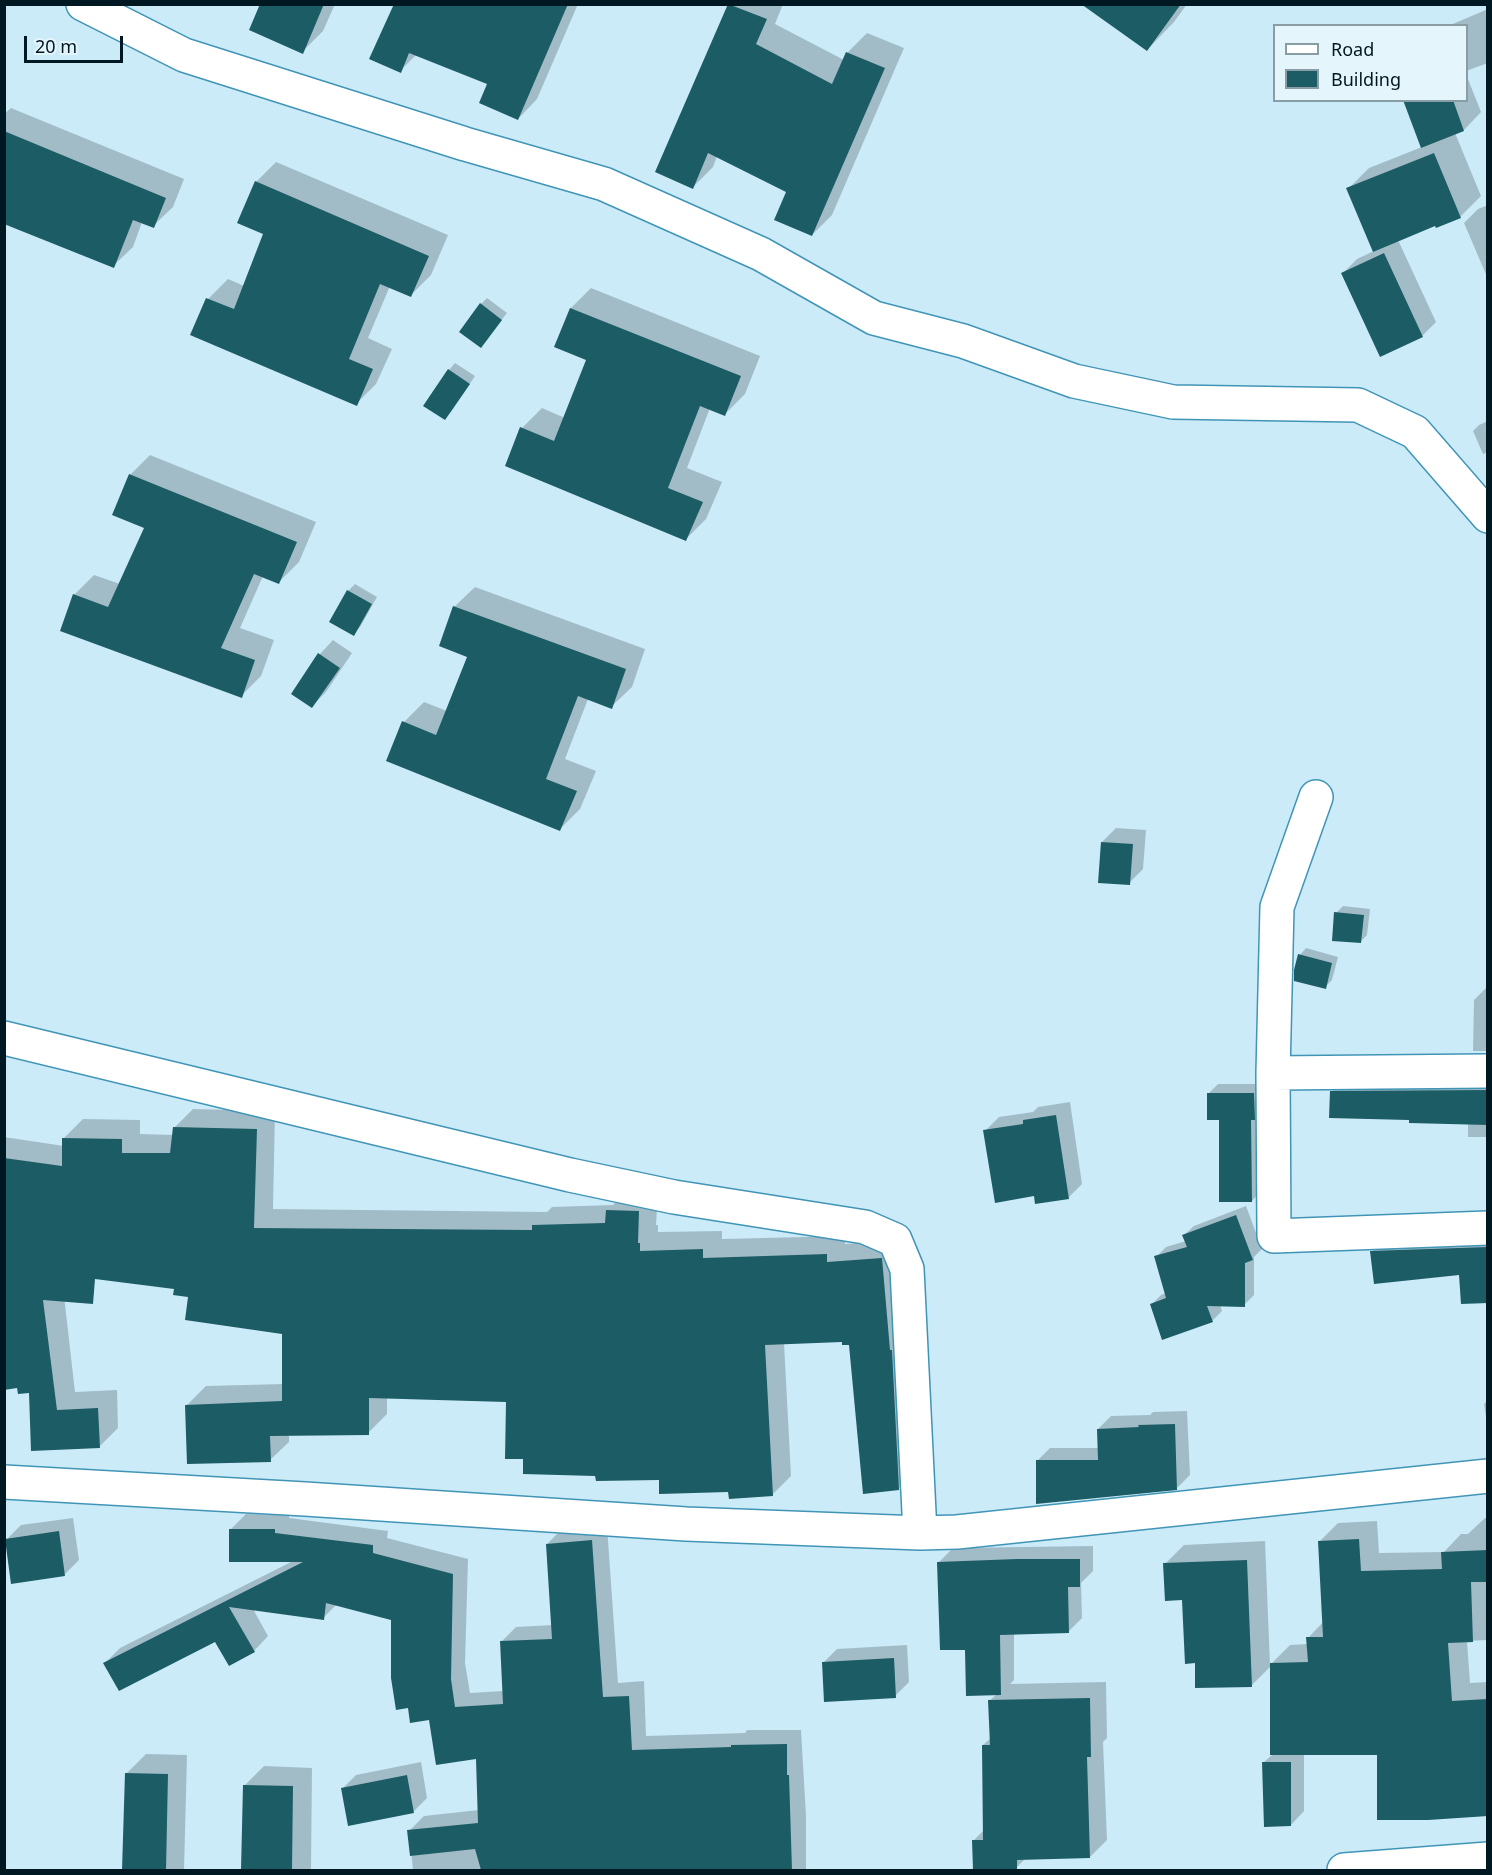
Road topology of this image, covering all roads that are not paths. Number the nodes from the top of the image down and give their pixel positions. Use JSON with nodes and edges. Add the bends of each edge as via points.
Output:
{"nodes":[{"id":1,"x":83,"y":4,"type":"edge"},
{"id":2,"x":1488,"y":516,"type":"edge"},
{"id":3,"x":1316,"y":797,"type":"dead end"},
{"id":4,"x":4,"y":1038,"type":"edge"},
{"id":5,"x":1488,"y":1071,"type":"edge"},
{"id":6,"x":1273,"y":1073,"type":"junction"},
{"id":7,"x":1488,"y":1228,"type":"edge"},
{"id":8,"x":1488,"y":1476,"type":"edge"},
{"id":9,"x":4,"y":1482,"type":"edge"},
{"id":10,"x":920,"y":1533,"type":"junction"},
{"id":11,"x":1488,"y":1859,"type":"edge"},
{"id":12,"x":1344,"y":1870,"type":"edge"}],
"edges":[{"from":1,"to":2,"type":"street","via":[[184,55],[604,184],[761,254],[874,318],[963,341],[1074,381],[1173,402],[1358,405],[1415,432]]},
{"from":3,"to":6,"type":"street","via":[[1277,907]]},
{"from":4,"to":10,"type":"street","via":[[570,1175],[674,1197],[865,1227],[895,1240],[907,1269]]},
{"from":5,"to":6,"type":"street"},
{"from":6,"to":7,"type":"street","via":[[1274,1236]]},
{"from":8,"to":10,"type":"street"},
{"from":9,"to":10,"type":"street","via":[[687,1524]]},
{"from":11,"to":12,"type":"street"}]}
